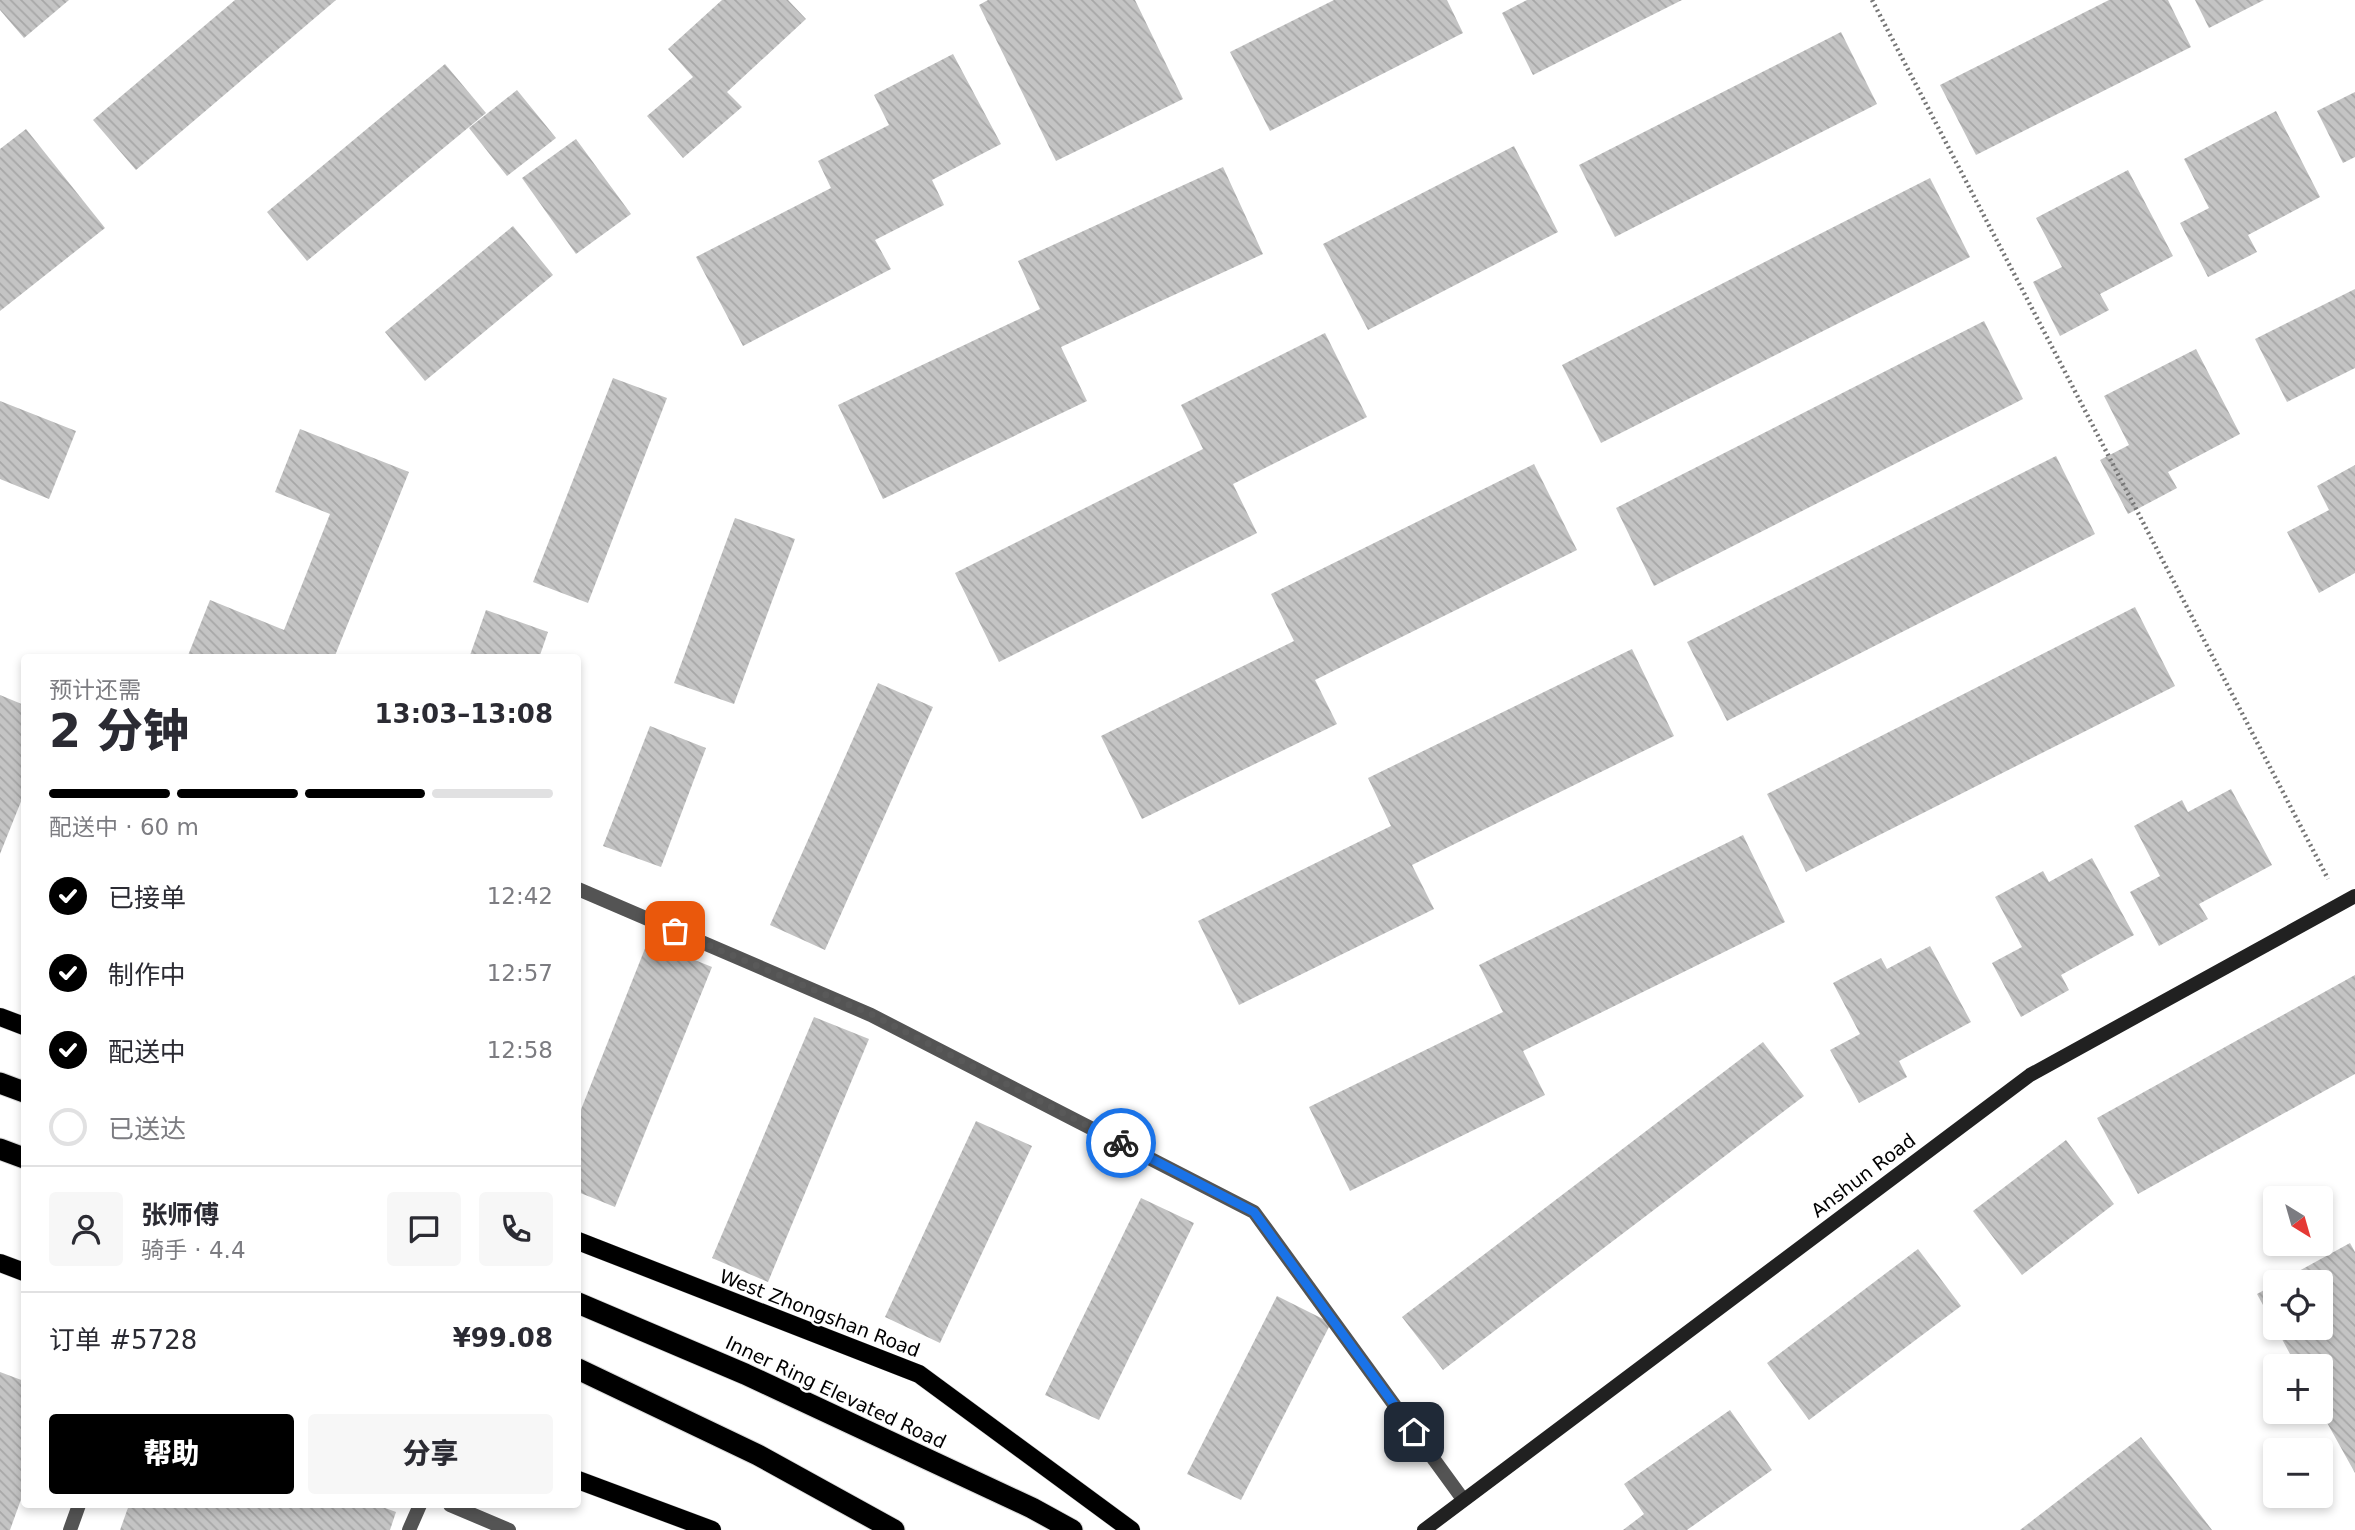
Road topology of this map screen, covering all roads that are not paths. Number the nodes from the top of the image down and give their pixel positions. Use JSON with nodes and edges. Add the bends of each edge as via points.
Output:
{"nodes":[{"id":1,"x":581,"y":891,"type":"edge"},
{"id":2,"x":2355,"y":896,"type":"edge"},
{"id":3,"x":0,"y":1017,"type":"edge"},
{"id":4,"x":21,"y":1025,"type":"edge"},
{"id":5,"x":0,"y":1083,"type":"edge"},
{"id":6,"x":21,"y":1091,"type":"edge"},
{"id":7,"x":0,"y":1149,"type":"edge"},
{"id":8,"x":21,"y":1157,"type":"edge"},
{"id":9,"x":581,"y":1242,"type":"edge"},
{"id":10,"x":0,"y":1263,"type":"edge"},
{"id":11,"x":21,"y":1271,"type":"edge"},
{"id":12,"x":581,"y":1304,"type":"edge"},
{"id":13,"x":581,"y":1370,"type":"edge"},
{"id":14,"x":758,"y":1455,"type":"junction"},
{"id":15,"x":581,"y":1481,"type":"edge"},
{"id":16,"x":1462,"y":1499,"type":"junction"},
{"id":17,"x":78,"y":1508,"type":"edge"},
{"id":18,"x":419,"y":1508,"type":"edge"},
{"id":19,"x":457,"y":1508,"type":"edge"},
{"id":20,"x":70,"y":1530,"type":"edge"},
{"id":21,"x":409,"y":1530,"type":"edge"},
{"id":22,"x":509,"y":1530,"type":"edge"},
{"id":23,"x":712,"y":1530,"type":"edge"},
{"id":24,"x":873,"y":1530,"type":"edge"},
{"id":25,"x":894,"y":1530,"type":"edge"},
{"id":26,"x":1072,"y":1530,"type":"edge"},
{"id":27,"x":1131,"y":1530,"type":"edge"},
{"id":28,"x":1423,"y":1530,"type":"edge"}],
"edges":[{"from":1,"to":16,"type":"lane","via":[[871,1014],[1254,1212]]},
{"from":2,"to":16,"type":"street","name":"Anshun Road","via":[[2030,1075]]},
{"from":3,"to":4,"type":"main road"},
{"from":5,"to":6,"type":"highway"},
{"from":7,"to":8,"type":"highway"},
{"from":9,"to":27,"type":"main road","name":"West Zhongshan Road","via":[[919,1374]]},
{"from":10,"to":11,"type":"main road"},
{"from":12,"to":26,"type":"highway","name":"Inner Ring Elevated Road","via":[[745,1374]]},
{"from":13,"to":14,"type":"highway"},
{"from":14,"to":24,"type":"highway"},
{"from":14,"to":25,"type":"highway"},
{"from":15,"to":23,"type":"main road"},
{"from":16,"to":28,"type":"street","name":"Anshun Road"},
{"from":17,"to":20,"type":"lane"},
{"from":18,"to":21,"type":"lane"},
{"from":19,"to":22,"type":"lane"}]}
